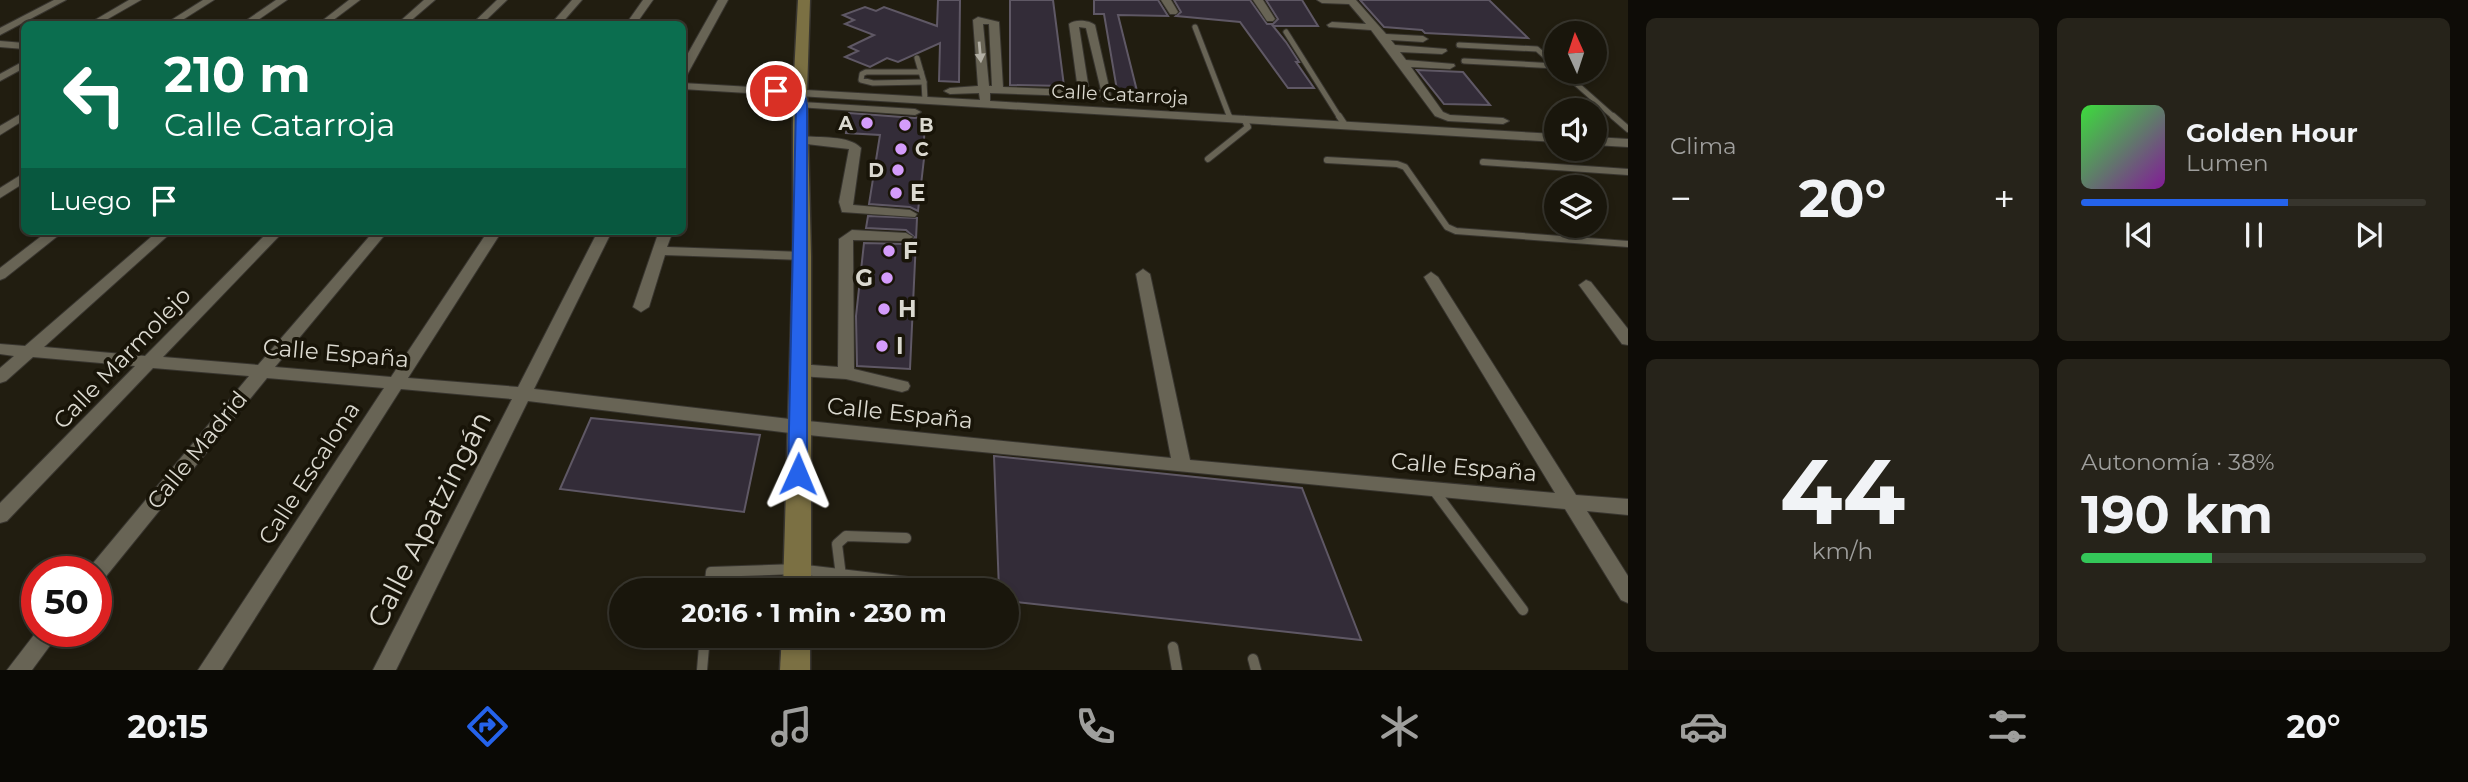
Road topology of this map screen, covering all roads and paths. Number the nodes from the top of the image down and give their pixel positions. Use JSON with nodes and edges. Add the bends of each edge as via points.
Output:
{"nodes":[{"id":1,"x":61,"y":0,"type":"edge"},
{"id":2,"x":136,"y":0,"type":"edge"},
{"id":3,"x":209,"y":0,"type":"edge"},
{"id":4,"x":282,"y":0,"type":"edge"},
{"id":5,"x":355,"y":0,"type":"edge"},
{"id":6,"x":430,"y":0,"type":"edge"},
{"id":7,"x":502,"y":0,"type":"edge"},
{"id":8,"x":577,"y":0,"type":"edge"},
{"id":9,"x":648,"y":0,"type":"edge"},
{"id":10,"x":723,"y":0,"type":"edge"},
{"id":11,"x":804,"y":0,"type":"edge"},
{"id":12,"x":1166,"y":0,"type":"edge"},
{"id":13,"x":1258,"y":0,"type":"edge"},
{"id":14,"x":1322,"y":0,"type":"edge"},
{"id":15,"x":1351,"y":1,"type":"edge"},
{"id":16,"x":1173,"y":12,"type":"dead end"},
{"id":17,"x":1270,"y":19,"type":"dead end"},
{"id":18,"x":98,"y":21,"type":"edge"},
{"id":19,"x":175,"y":21,"type":"edge"},
{"id":20,"x":250,"y":21,"type":"edge"},
{"id":21,"x":327,"y":21,"type":"edge"},
{"id":22,"x":406,"y":21,"type":"edge"},
{"id":23,"x":480,"y":21,"type":"edge"},
{"id":24,"x":559,"y":21,"type":"edge"},
{"id":25,"x":633,"y":21,"type":"edge"},
{"id":26,"x":1332,"y":25,"type":"dead end"},
{"id":27,"x":1195,"y":27,"type":"dead end"},
{"id":28,"x":1371,"y":27,"type":"junction"},
{"id":29,"x":0,"y":32,"type":"edge"},
{"id":30,"x":1286,"y":32,"type":"dead end"},
{"id":31,"x":1381,"y":37,"type":"junction"},
{"id":32,"x":1423,"y":39,"type":"dead end"},
{"id":33,"x":0,"y":44,"type":"edge"},
{"id":34,"x":1459,"y":45,"type":"dead end"},
{"id":35,"x":21,"y":46,"type":"edge"},
{"id":36,"x":1392,"y":48,"type":"junction"},
{"id":37,"x":1442,"y":51,"type":"dead end"},
{"id":38,"x":1544,"y":56,"type":"edge"},
{"id":39,"x":917,"y":58,"type":"dead end"},
{"id":40,"x":1464,"y":61,"type":"dead end"},
{"id":41,"x":1403,"y":63,"type":"junction"},
{"id":42,"x":1544,"y":65,"type":"edge"},
{"id":43,"x":21,"y":66,"type":"edge"},
{"id":44,"x":1450,"y":66,"type":"dead end"},
{"id":45,"x":686,"y":68,"type":"edge"},
{"id":46,"x":922,"y":72,"type":"junction"},
{"id":47,"x":0,"y":78,"type":"edge"},
{"id":48,"x":924,"y":82,"type":"junction"},
{"id":49,"x":1577,"y":84,"type":"edge"},
{"id":50,"x":686,"y":86,"type":"edge"},
{"id":51,"x":983,"y":89,"type":"junction"},
{"id":52,"x":998,"y":90,"type":"junction"},
{"id":53,"x":950,"y":91,"type":"dead end"},
{"id":54,"x":1084,"y":93,"type":"junction"},
{"id":55,"x":801,"y":99,"type":"junction"},
{"id":56,"x":925,"y":100,"type":"junction"},
{"id":57,"x":1144,"y":101,"type":"dead end"},
{"id":58,"x":1108,"y":102,"type":"junction"},
{"id":59,"x":985,"y":104,"type":"junction"},
{"id":60,"x":915,"y":112,"type":"dead end"},
{"id":61,"x":21,"y":117,"type":"edge"},
{"id":62,"x":1230,"y":119,"type":"junction"},
{"id":63,"x":1244,"y":119,"type":"junction"},
{"id":64,"x":1503,"y":121,"type":"dead end"},
{"id":65,"x":1345,"y":125,"type":"junction"},
{"id":66,"x":1628,"y":129,"type":"edge"},
{"id":67,"x":0,"y":131,"type":"edge"},
{"id":68,"x":1544,"y":137,"type":"edge"},
{"id":69,"x":802,"y":140,"type":"junction"},
{"id":70,"x":1607,"y":142,"type":"edge"},
{"id":71,"x":1628,"y":143,"type":"edge"},
{"id":72,"x":1208,"y":159,"type":"dead end"},
{"id":73,"x":1327,"y":160,"type":"dead end"},
{"id":74,"x":1483,"y":162,"type":"dead end"},
{"id":75,"x":1628,"y":172,"type":"edge"},
{"id":76,"x":21,"y":179,"type":"edge"},
{"id":77,"x":0,"y":194,"type":"edge"},
{"id":78,"x":910,"y":214,"type":"dead end"},
{"id":79,"x":52,"y":235,"type":"edge"},
{"id":80,"x":161,"y":235,"type":"edge"},
{"id":81,"x":272,"y":235,"type":"edge"},
{"id":82,"x":378,"y":235,"type":"edge"},
{"id":83,"x":492,"y":235,"type":"edge"},
{"id":84,"x":603,"y":235,"type":"edge"},
{"id":85,"x":665,"y":235,"type":"edge"},
{"id":86,"x":906,"y":237,"type":"dead end"},
{"id":87,"x":1628,"y":244,"type":"edge"},
{"id":88,"x":660,"y":251,"type":"junction"},
{"id":89,"x":802,"y":257,"type":"junction"},
{"id":90,"x":1143,"y":274,"type":"dead end"},
{"id":91,"x":0,"y":275,"type":"edge"},
{"id":92,"x":1431,"y":277,"type":"dead end"},
{"id":93,"x":1586,"y":285,"type":"dead end"},
{"id":94,"x":641,"y":307,"type":"dead end"},
{"id":95,"x":1628,"y":340,"type":"edge"},
{"id":96,"x":0,"y":348,"type":"edge"},
{"id":97,"x":29,"y":351,"type":"junction"},
{"id":98,"x":151,"y":361,"type":"junction"},
{"id":99,"x":799,"y":370,"type":"junction"},
{"id":100,"x":262,"y":372,"type":"junction"},
{"id":101,"x":846,"y":373,"type":"junction"},
{"id":102,"x":0,"y":377,"type":"edge"},
{"id":103,"x":398,"y":383,"type":"junction"},
{"id":104,"x":902,"y":386,"type":"dead end"},
{"id":105,"x":524,"y":394,"type":"junction"},
{"id":106,"x":798,"y":427,"type":"junction"},
{"id":107,"x":1182,"y":466,"type":"junction"},
{"id":108,"x":1433,"y":489,"type":"junction"},
{"id":109,"x":1569,"y":501,"type":"junction"},
{"id":110,"x":1628,"y":507,"type":"edge"},
{"id":111,"x":0,"y":515,"type":"edge"},
{"id":112,"x":906,"y":538,"type":"dead end"},
{"id":113,"x":111,"y":556,"type":"edge"},
{"id":114,"x":841,"y":576,"type":"junction"},
{"id":115,"x":710,"y":578,"type":"edge"},
{"id":116,"x":785,"y":578,"type":"edge"},
{"id":117,"x":797,"y":578,"type":"edge"},
{"id":118,"x":812,"y":578,"type":"edge"},
{"id":119,"x":860,"y":578,"type":"edge"},
{"id":120,"x":1628,"y":594,"type":"edge"},
{"id":121,"x":1523,"y":610,"type":"dead end"},
{"id":122,"x":1173,"y":646,"type":"dead end"},
{"id":123,"x":37,"y":647,"type":"edge"},
{"id":124,"x":704,"y":648,"type":"edge"},
{"id":125,"x":796,"y":648,"type":"edge"},
{"id":126,"x":18,"y":670,"type":"edge"},
{"id":127,"x":209,"y":670,"type":"edge"},
{"id":128,"x":384,"y":670,"type":"edge"},
{"id":129,"x":702,"y":670,"type":"edge"},
{"id":130,"x":795,"y":670,"type":"edge"},
{"id":131,"x":1177,"y":670,"type":"edge"}],
"edges":[{"from":1,"to":29,"type":"street"},
{"from":2,"to":18,"type":"street"},
{"from":3,"to":19,"type":"street"},
{"from":4,"to":20,"type":"street"},
{"from":5,"to":21,"type":"street"},
{"from":6,"to":22,"type":"street"},
{"from":7,"to":23,"type":"street"},
{"from":8,"to":24,"type":"street"},
{"from":9,"to":25,"type":"street"},
{"from":10,"to":45,"type":"street"},
{"from":11,"to":55,"type":"main road"},
{"from":12,"to":16,"type":"street"},
{"from":13,"to":17,"type":"street"},
{"from":14,"to":15,"type":"street"},
{"from":15,"to":28,"type":"street"},
{"from":26,"to":28,"type":"street"},
{"from":27,"to":62,"type":"lane"},
{"from":28,"to":31,"type":"street"},
{"from":30,"to":65,"type":"lane"},
{"from":31,"to":32,"type":"street"},
{"from":31,"to":36,"type":"street"},
{"from":33,"to":35,"type":"street"},
{"from":34,"to":38,"type":"lane","via":[[1537,50]]},
{"from":36,"to":37,"type":"street"},
{"from":36,"to":41,"type":"street"},
{"from":39,"to":46,"type":"lane"},
{"from":40,"to":42,"type":"lane"},
{"from":41,"to":44,"type":"street"},
{"from":41,"to":64,"type":"street","via":[[1443,117]]},
{"from":43,"to":47,"type":"street"},
{"from":46,"to":48,"type":"lane"},
{"from":46,"to":48,"type":"lane","via":[[866,72],[861,80]]},
{"from":48,"to":56,"type":"lane"},
{"from":49,"to":66,"type":"lane"},
{"from":50,"to":55,"type":"street","name":"Calle Catarroja"},
{"from":51,"to":52,"type":"street"},
{"from":52,"to":51,"type":"street","one_way":true,"via":[[994,22],[981,19]]},
{"from":51,"to":53,"type":"street"},
{"from":51,"to":59,"type":"street"},
{"from":52,"to":54,"type":"street"},
{"from":54,"to":58,"type":"street"},
{"from":54,"to":58,"type":"street","via":[[1076,23],[1090,25]]},
{"from":55,"to":56,"type":"street","name":"Calle Catarroja"},
{"from":55,"to":60,"type":"street"},
{"from":55,"to":69,"type":"main road"},
{"from":56,"to":59,"type":"street","name":"Calle Catarroja"},
{"from":57,"to":58,"type":"street"},
{"from":58,"to":59,"type":"street","name":"Calle Catarroja"},
{"from":58,"to":62,"type":"street","name":"Calle Catarroja"},
{"from":61,"to":67,"type":"street"},
{"from":62,"to":63,"type":"street","name":"Calle Catarroja"},
{"from":63,"to":65,"type":"street","name":"Calle Catarroja"},
{"from":63,"to":72,"type":"lane","via":[[1248,127]]},
{"from":65,"to":68,"type":"street","name":"Calle Catarroja"},
{"from":69,"to":78,"type":"street","via":[[855,148],[847,209]]},
{"from":69,"to":89,"type":"main road"},
{"from":70,"to":71,"type":"street"},
{"from":73,"to":87,"type":"lane","via":[[1405,167],[1447,227],[1456,231]]},
{"from":74,"to":75,"type":"lane"},
{"from":76,"to":77,"type":"street"},
{"from":79,"to":91,"type":"street"},
{"from":80,"to":97,"type":"street"},
{"from":81,"to":98,"type":"street","name":"Calle Marmolejo"},
{"from":82,"to":100,"type":"street","name":"Calle Madrid"},
{"from":83,"to":103,"type":"street","name":"Calle Escalona"},
{"from":84,"to":105,"type":"street","name":"Calle Apatzingán"},
{"from":85,"to":88,"type":"street"},
{"from":86,"to":101,"type":"street","via":[[852,234],[846,239]]},
{"from":88,"to":89,"type":"street"},
{"from":88,"to":94,"type":"street"},
{"from":89,"to":99,"type":"main road"},
{"from":90,"to":107,"type":"street"},
{"from":92,"to":109,"type":"street"},
{"from":93,"to":95,"type":"street"},
{"from":96,"to":97,"type":"street","name":"Calle España"},
{"from":97,"to":98,"type":"street","name":"Calle España"},
{"from":97,"to":102,"type":"street"},
{"from":98,"to":100,"type":"street","name":"Calle España"},
{"from":98,"to":111,"type":"street","name":"Calle Marmolejo"},
{"from":99,"to":101,"type":"street"},
{"from":99,"to":106,"type":"main road"},
{"from":100,"to":103,"type":"street","name":"Calle España"},
{"from":100,"to":113,"type":"street","name":"Calle Madrid"},
{"from":101,"to":104,"type":"street"},
{"from":103,"to":105,"type":"street","name":"Calle España"},
{"from":103,"to":127,"type":"street","name":"Calle Escalona"},
{"from":105,"to":106,"type":"street","name":"Calle España"},
{"from":105,"to":128,"type":"street","name":"Calle Apatzingán"},
{"from":106,"to":107,"type":"street","name":"Calle España"},
{"from":106,"to":117,"type":"main road"},
{"from":107,"to":108,"type":"street","name":"Calle España"},
{"from":108,"to":109,"type":"street","name":"Calle España"},
{"from":108,"to":121,"type":"lane"},
{"from":109,"to":110,"type":"street","name":"Calle España"},
{"from":109,"to":120,"type":"street"},
{"from":112,"to":114,"type":"lane","via":[[846,536],[837,544]]},
{"from":114,"to":118,"type":"lane"},
{"from":114,"to":119,"type":"lane"},
{"from":115,"to":116,"type":"lane","via":[[711,572]]},
{"from":122,"to":131,"type":"lane"},
{"from":123,"to":126,"type":"street"},
{"from":124,"to":129,"type":"lane"},
{"from":125,"to":130,"type":"main road"}]}
